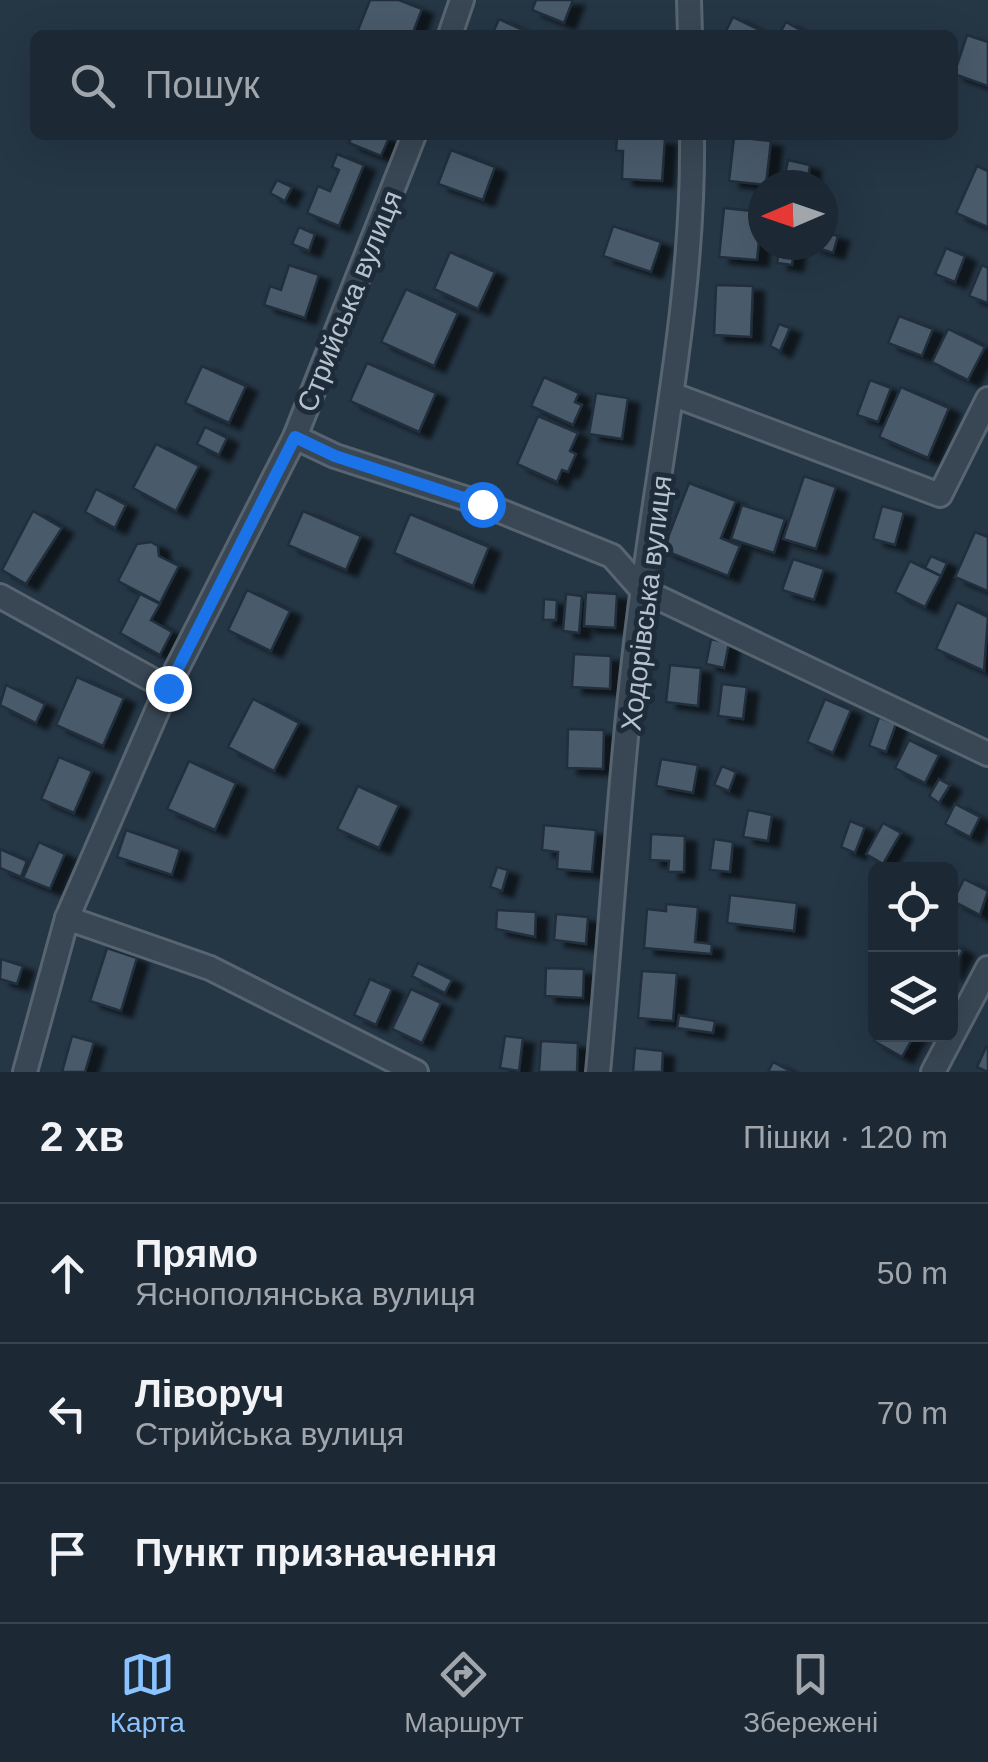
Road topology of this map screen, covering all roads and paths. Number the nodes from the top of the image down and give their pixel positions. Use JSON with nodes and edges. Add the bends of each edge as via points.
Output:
{"nodes":[{"id":1,"x":462,"y":0,"type":"edge"},
{"id":2,"x":689,"y":0,"type":"edge"},
{"id":3,"x":452,"y":30,"type":"edge"},
{"id":4,"x":690,"y":30,"type":"edge"},
{"id":5,"x":412,"y":140,"type":"edge"},
{"id":6,"x":692,"y":140,"type":"edge"},
{"id":7,"x":674,"y":395,"type":"junction"},
{"id":8,"x":988,"y":399,"type":"edge"},
{"id":9,"x":295,"y":437,"type":"junction"},
{"id":10,"x":642,"y":590,"type":"junction"},
{"id":11,"x":0,"y":596,"type":"edge"},
{"id":12,"x":168,"y":688,"type":"junction"},
{"id":13,"x":988,"y":754,"type":"edge"},
{"id":14,"x":67,"y":918,"type":"junction"},
{"id":15,"x":988,"y":968,"type":"edge"},
{"id":16,"x":25,"y":1072,"type":"edge"},
{"id":17,"x":416,"y":1072,"type":"edge"},
{"id":18,"x":598,"y":1072,"type":"edge"},
{"id":19,"x":933,"y":1072,"type":"edge"}],
"edges":[{"from":1,"to":3,"type":"street"},
{"from":2,"to":4,"type":"street"},
{"from":5,"to":9,"type":"street","name":"Стрийська вулиця"},
{"from":6,"to":7,"type":"street","name":"Ходорівська вулиця"},
{"from":7,"to":8,"type":"street","via":[[940,495]]},
{"from":7,"to":10,"type":"street","name":"Ходорівська вулиця"},
{"from":9,"to":10,"type":"street","via":[[612,556]]},
{"from":9,"to":12,"type":"street","name":"Стрийська вулиця"},
{"from":10,"to":13,"type":"street"},
{"from":10,"to":18,"type":"street","name":"Ходорівська вулиця"},
{"from":11,"to":12,"type":"street"},
{"from":12,"to":14,"type":"street","name":"Стрийська вулиця"},
{"from":14,"to":16,"type":"street","name":"Стрийська вулиця"},
{"from":14,"to":17,"type":"street","via":[[210,968]]},
{"from":15,"to":19,"type":"street"}]}
